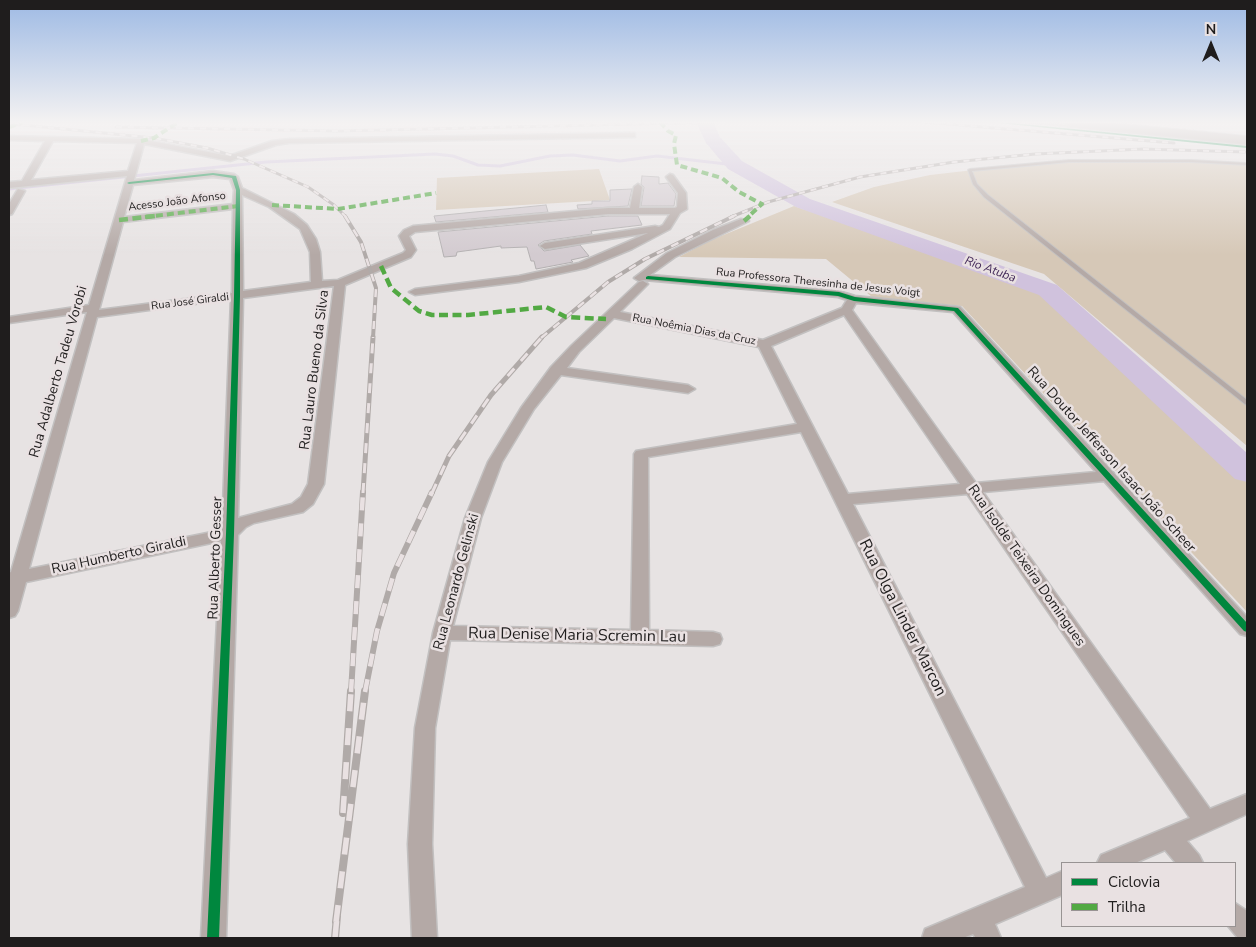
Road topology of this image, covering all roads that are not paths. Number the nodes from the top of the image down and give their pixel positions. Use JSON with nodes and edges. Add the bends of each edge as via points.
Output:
{"nodes":[{"id":1,"x":35,"y":166,"type":"edge"},
{"id":2,"x":134,"y":166,"type":"edge"},
{"id":3,"x":1016,"y":166,"type":"edge"},
{"id":4,"x":670,"y":177,"type":"dead end"},
{"id":5,"x":131,"y":178,"type":"junction"},
{"id":6,"x":9,"y":185,"type":"edge"},
{"id":7,"x":23,"y":187,"type":"junction"},
{"id":8,"x":638,"y":187,"type":"dead end"},
{"id":9,"x":9,"y":192,"type":"edge"},
{"id":10,"x":237,"y":192,"type":"junction"},
{"id":11,"x":634,"y":210,"type":"junction"},
{"id":12,"x":676,"y":211,"type":"junction"},
{"id":13,"x":9,"y":212,"type":"edge"},
{"id":14,"x":119,"y":220,"type":"junction"},
{"id":15,"x":744,"y":221,"type":"dead end"},
{"id":16,"x":666,"y":227,"type":"junction"},
{"id":17,"x":545,"y":246,"type":"dead end"},
{"id":18,"x":644,"y":280,"type":"junction"},
{"id":19,"x":338,"y":284,"type":"junction"},
{"id":20,"x":317,"y":285,"type":"junction"},
{"id":21,"x":415,"y":292,"type":"dead end"},
{"id":22,"x":237,"y":296,"type":"junction"},
{"id":23,"x":850,"y":304,"type":"junction"},
{"id":24,"x":956,"y":309,"type":"joint"},
{"id":25,"x":94,"y":311,"type":"junction"},
{"id":26,"x":611,"y":314,"type":"junction"},
{"id":27,"x":9,"y":320,"type":"edge"},
{"id":28,"x":764,"y":344,"type":"junction"},
{"id":29,"x":556,"y":370,"type":"junction"},
{"id":30,"x":688,"y":389,"type":"dead end"},
{"id":31,"x":1247,"y":403,"type":"edge"},
{"id":32,"x":805,"y":427,"type":"junction"},
{"id":33,"x":1108,"y":476,"type":"junction"},
{"id":34,"x":972,"y":488,"type":"junction"},
{"id":35,"x":842,"y":500,"type":"junction"},
{"id":36,"x":230,"y":534,"type":"junction"},
{"id":37,"x":14,"y":578,"type":"edge"},
{"id":38,"x":9,"y":611,"type":"edge"},
{"id":39,"x":1247,"y":629,"type":"edge"},
{"id":40,"x":442,"y":633,"type":"junction"},
{"id":41,"x":640,"y":638,"type":"junction"},
{"id":42,"x":713,"y":639,"type":"dead end"},
{"id":43,"x":1247,"y":804,"type":"edge"},
{"id":44,"x":1206,"y":822,"type":"junction"},
{"id":45,"x":1170,"y":837,"type":"junction"},
{"id":46,"x":1111,"y":862,"type":"edge"},
{"id":47,"x":1190,"y":862,"type":"edge"},
{"id":48,"x":1051,"y":888,"type":"edge"},
{"id":49,"x":1236,"y":917,"type":"edge"},
{"id":50,"x":984,"y":929,"type":"edge"},
{"id":51,"x":1247,"y":930,"type":"edge"},
{"id":52,"x":213,"y":938,"type":"edge"},
{"id":53,"x":424,"y":938,"type":"edge"},
{"id":54,"x":934,"y":938,"type":"edge"}],
"edges":[{"from":1,"to":7,"type":"street"},
{"from":2,"to":5,"type":"street","name":"Rua Adalberto Tadeu Vorobi"},
{"from":3,"to":31,"type":"lane","via":[[970,170],[975,184],[986,196]]},
{"from":4,"to":12,"type":"street","via":[[682,193],[682,209]]},
{"from":5,"to":7,"type":"street","name":"Rua Lauro Bueno da Silva"},
{"from":5,"to":10,"type":"street","name":"Rua Lauro Bueno da Silva","via":[[209,174]]},
{"from":5,"to":14,"type":"street","name":"Rua Adalberto Tadeu Vorobi"},
{"from":6,"to":7,"type":"street"},
{"from":7,"to":9,"type":"street"},
{"from":7,"to":13,"type":"street"},
{"from":8,"to":11,"type":"street"},
{"from":10,"to":14,"type":"street","name":"Acesso João Afonso"},
{"from":10,"to":20,"type":"street","name":"Rua Lauro Bueno da Silva","via":[[272,205],[304,227],[314,252]]},
{"from":10,"to":22,"type":"street","name":"Rua Alberto Gesser"},
{"from":11,"to":12,"type":"street"},
{"from":11,"to":19,"type":"street","via":[[413,229],[404,236],[411,250],[407,255]]},
{"from":12,"to":16,"type":"street"},
{"from":14,"to":25,"type":"street","name":"Rua Adalberto Tadeu Vorobi"},
{"from":15,"to":18,"type":"street","name":"Rua Leonardo Gelinski","via":[[671,255]]},
{"from":16,"to":17,"type":"street"},
{"from":16,"to":21,"type":"street","via":[[628,247],[574,268],[519,279]]},
{"from":18,"to":23,"type":"street","name":"Rua Professora Theresinha de Jesus Voigt","via":[[839,294]]},
{"from":18,"to":26,"type":"street","name":"Rua Leonardo Gelinski"},
{"from":19,"to":20,"type":"street","name":"Rua Lauro Bueno da Silva"},
{"from":19,"to":36,"type":"street","name":"Rua Lauro Bueno da Silva","via":[[316,484],[307,500],[296,508],[250,519],[240,523]]},
{"from":20,"to":22,"type":"street","name":"Rua José Giraldi"},
{"from":22,"to":25,"type":"street","name":"Rua José Giraldi"},
{"from":22,"to":36,"type":"street","name":"Rua Alberto Gesser"},
{"from":23,"to":24,"type":"street","name":"Rua Professora Theresinha de Jesus Voigt"},
{"from":23,"to":28,"type":"street","name":"Rua Noêmia Dias da Cruz"},
{"from":23,"to":34,"type":"street","name":"Rua Isolde Teixeira Domingues"},
{"from":24,"to":33,"type":"street","name":"Rua Doutor Jefferson Isaac João Scheer"},
{"from":25,"to":27,"type":"street","name":"Rua José Giraldi"},
{"from":25,"to":37,"type":"street","name":"Rua Adalberto Tadeu Vorobi"},
{"from":26,"to":28,"type":"street","name":"Rua Noêmia Dias da Cruz"},
{"from":26,"to":29,"type":"street","name":"Rua Leonardo Gelinski"},
{"from":28,"to":32,"type":"street","name":"Rua Olga Linder Marcon"},
{"from":29,"to":30,"type":"street"},
{"from":29,"to":40,"type":"street","name":"Rua Leonardo Gelinski","via":[[510,434],[495,462],[461,556]]},
{"from":32,"to":35,"type":"street","name":"Rua Olga Linder Marcon"},
{"from":32,"to":41,"type":"street","via":[[641,454]]},
{"from":33,"to":34,"type":"street"},
{"from":33,"to":39,"type":"street","name":"Rua Doutor Jefferson Isaac João Scheer"},
{"from":34,"to":35,"type":"street"},
{"from":34,"to":44,"type":"street","name":"Rua Isolde Teixeira Domingues"},
{"from":35,"to":48,"type":"street","name":"Rua Olga Linder Marcon"},
{"from":36,"to":37,"type":"street","name":"Rua Humberto Giraldi"},
{"from":36,"to":52,"type":"street","name":"Rua Alberto Gesser"},
{"from":37,"to":38,"type":"street","name":"Rua Adalberto Tadeu Vorobi"},
{"from":40,"to":41,"type":"street","name":"Rua Denise Maria Scremin Lau"},
{"from":40,"to":53,"type":"street","name":"Rua Leonardo Gelinski","via":[[431,683],[421,779]]},
{"from":41,"to":42,"type":"street","name":"Rua Denise Maria Scremin Lau"},
{"from":43,"to":44,"type":"street"},
{"from":44,"to":45,"type":"street"},
{"from":45,"to":46,"type":"street"},
{"from":45,"to":47,"type":"street"},
{"from":48,"to":50,"type":"street"},
{"from":49,"to":51,"type":"street"},
{"from":50,"to":54,"type":"street"}]}
